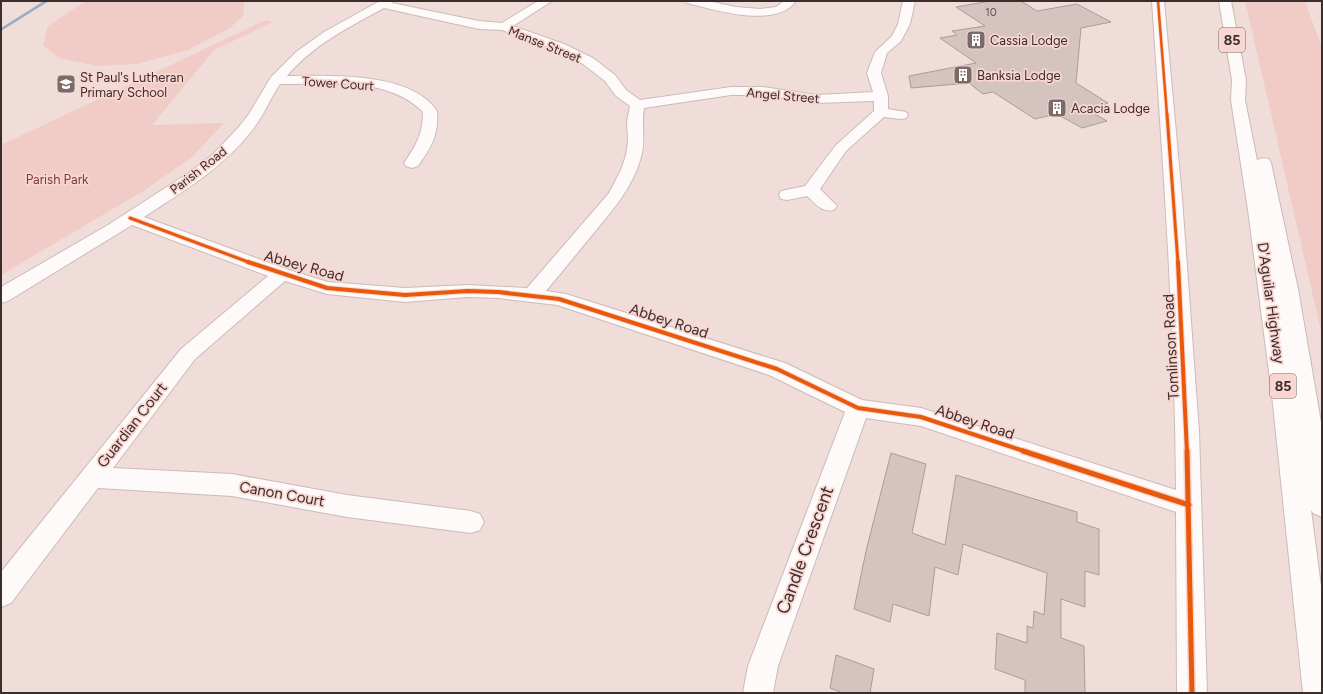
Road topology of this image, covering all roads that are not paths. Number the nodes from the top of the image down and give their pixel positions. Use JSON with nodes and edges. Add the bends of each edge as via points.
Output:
{"nodes":[{"id":1,"x":546,"y":1,"type":"edge"},
{"id":2,"x":691,"y":1,"type":"edge"},
{"id":3,"x":790,"y":1,"type":"edge"},
{"id":4,"x":909,"y":1,"type":"edge"},
{"id":5,"x":1158,"y":1,"type":"edge"},
{"id":6,"x":1225,"y":1,"type":"edge"},
{"id":7,"x":385,"y":2,"type":"edge"},
{"id":8,"x":504,"y":27,"type":"junction"},
{"id":9,"x":276,"y":80,"type":"junction"},
{"id":10,"x":1239,"y":80,"type":"junction"},
{"id":11,"x":881,"y":96,"type":"junction"},
{"id":12,"x":637,"y":105,"type":"junction"},
{"id":13,"x":881,"y":112,"type":"junction"},
{"id":14,"x":901,"y":115,"type":"dead end"},
{"id":15,"x":412,"y":163,"type":"dead end"},
{"id":16,"x":811,"y":190,"type":"junction"},
{"id":17,"x":787,"y":195,"type":"dead end"},
{"id":18,"x":828,"y":206,"type":"dead end"},
{"id":19,"x":130,"y":218,"type":"junction"},
{"id":20,"x":282,"y":274,"type":"junction"},
{"id":21,"x":532,"y":295,"type":"junction"},
{"id":22,"x":1,"y":296,"type":"edge"},
{"id":23,"x":858,"y":408,"type":"junction"},
{"id":24,"x":92,"y":477,"type":"junction"},
{"id":25,"x":1189,"y":505,"type":"junction"},
{"id":26,"x":1322,"y":505,"type":"edge"},
{"id":27,"x":471,"y":522,"type":"dead end"},
{"id":28,"x":1,"y":594,"type":"edge"},
{"id":29,"x":758,"y":693,"type":"edge"},
{"id":30,"x":1192,"y":693,"type":"edge"},
{"id":31,"x":1319,"y":693,"type":"edge"}],
"edges":[{"from":1,"to":8,"type":"street"},
{"from":2,"to":3,"type":"street","via":[[755,12],[777,10],[785,7]]},
{"from":4,"to":11,"type":"street","via":[[904,24],[897,38],[881,52],[874,73]]},
{"from":5,"to":25,"type":"street","name":"Tomlinson Road","via":[[1174,198]]},
{"from":6,"to":10,"type":"highway","name":"D'Aguilar Highway","number":"85"},
{"from":7,"to":8,"type":"street","name":"Manse Street","via":[[479,25]]},
{"from":7,"to":9,"type":"street","name":"Parish Road","via":[[318,40],[297,57]]},
{"from":8,"to":12,"type":"street","name":"Manse Street","via":[[560,47],[588,61],[610,78],[621,92]]},
{"from":9,"to":15,"type":"street","name":"Tower Court","via":[[364,82],[394,88],[414,97],[430,111],[431,129],[425,144]]},
{"from":9,"to":19,"type":"street","name":"Parish Road","via":[[252,119],[212,162]]},
{"from":10,"to":26,"type":"highway","name":"D'Aguilar Highway","number":"85","via":[[1251,103],[1274,215]]},
{"from":10,"to":31,"type":"highway","name":"D'Aguilar Highway","number":"85","via":[[1238,100],[1284,395]]},
{"from":11,"to":12,"type":"street","name":"Angel Street","via":[[817,99],[763,91],[731,92]]},
{"from":11,"to":13,"type":"street"},
{"from":12,"to":21,"type":"street","via":[[634,155],[616,195]]},
{"from":13,"to":14,"type":"street"},
{"from":13,"to":16,"type":"street","via":[[841,148]]},
{"from":16,"to":17,"type":"street"},
{"from":16,"to":18,"type":"street"},
{"from":19,"to":20,"type":"street","name":"Abbey Road"},
{"from":19,"to":22,"type":"street","name":"Parish Road"},
{"from":20,"to":21,"type":"street","name":"Abbey Road","via":[[327,288],[364,292],[404,295],[468,291]]},
{"from":20,"to":24,"type":"street","name":"Guardian Court","via":[[188,354]]},
{"from":21,"to":23,"type":"street","name":"Abbey Road","via":[[559,299],[777,369]]},
{"from":23,"to":25,"type":"street","name":"Abbey Road","via":[[921,417]]},
{"from":23,"to":29,"type":"street","name":"Candle Crescent","via":[[763,666]]},
{"from":24,"to":27,"type":"street","name":"Canon Court","via":[[232,484],[347,506]]},
{"from":24,"to":28,"type":"street","name":"Guardian Court"},
{"from":25,"to":30,"type":"street","name":"Tomlinson Road"}]}
